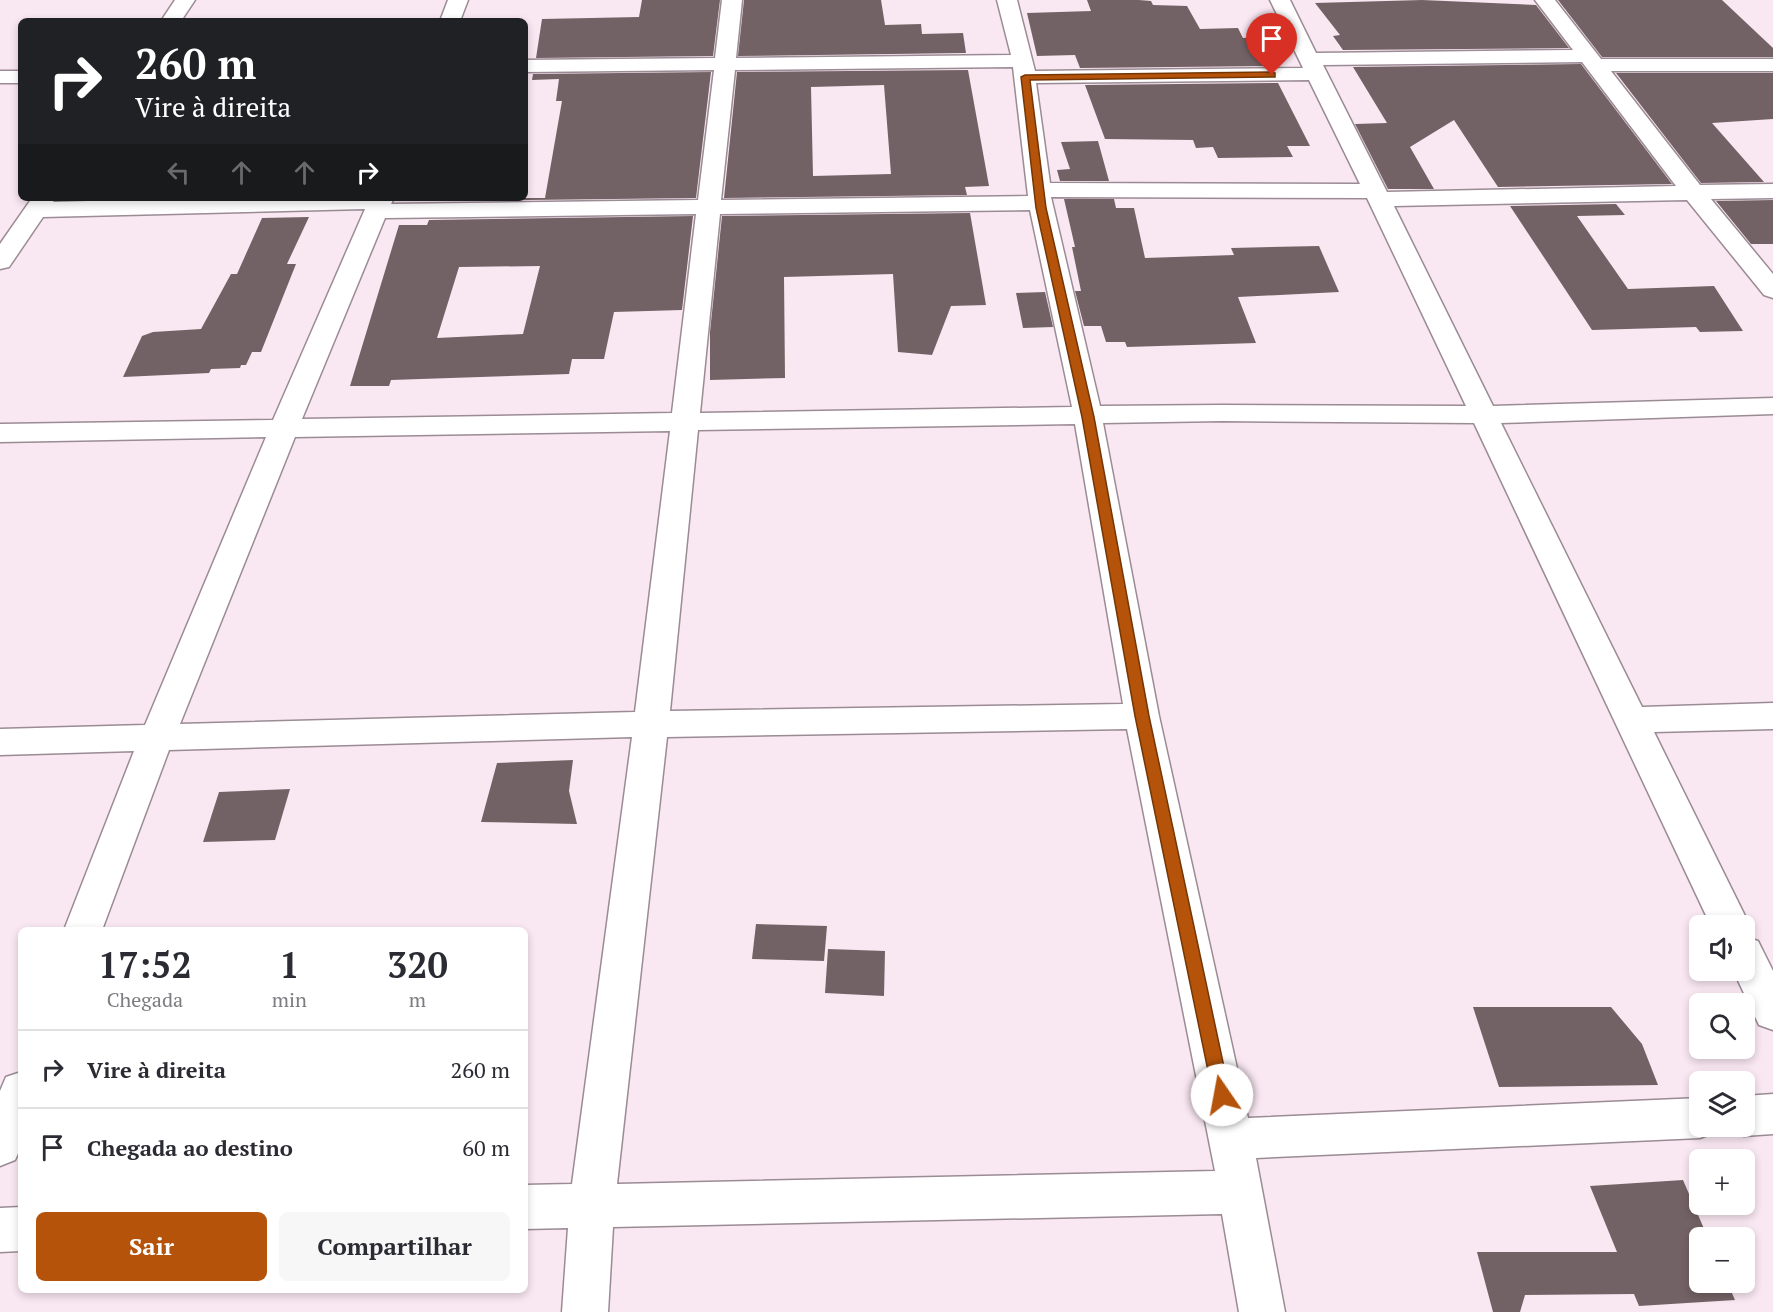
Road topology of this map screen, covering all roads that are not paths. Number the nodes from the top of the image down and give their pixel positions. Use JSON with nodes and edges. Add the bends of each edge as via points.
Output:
{"nodes":[{"id":1,"x":185,"y":0,"type":"edge"},
{"id":2,"x":458,"y":0,"type":"edge"},
{"id":3,"x":732,"y":0,"type":"edge"},
{"id":4,"x":1007,"y":0,"type":"edge"},
{"id":5,"x":1280,"y":0,"type":"edge"},
{"id":6,"x":1545,"y":0,"type":"edge"},
{"id":7,"x":173,"y":18,"type":"edge"},
{"id":8,"x":451,"y":18,"type":"edge"},
{"id":9,"x":1591,"y":60,"type":"junction"},
{"id":10,"x":724,"y":63,"type":"junction"},
{"id":11,"x":1773,"y":65,"type":"edge"},
{"id":12,"x":528,"y":66,"type":"edge"},
{"id":13,"x":1313,"y":66,"type":"junction"},
{"id":14,"x":1024,"y":69,"type":"junction"},
{"id":15,"x":18,"y":76,"type":"edge"},
{"id":16,"x":0,"y":77,"type":"edge"},
{"id":17,"x":1773,"y":191,"type":"edge"},
{"id":18,"x":1693,"y":192,"type":"junction"},
{"id":19,"x":1377,"y":195,"type":"junction"},
{"id":20,"x":1039,"y":197,"type":"junction"},
{"id":21,"x":379,"y":204,"type":"edge"},
{"id":22,"x":708,"y":208,"type":"junction"},
{"id":23,"x":35,"y":211,"type":"edge"},
{"id":24,"x":0,"y":224,"type":"edge"},
{"id":25,"x":0,"y":262,"type":"edge"},
{"id":26,"x":1773,"y":290,"type":"edge"},
{"id":27,"x":1773,"y":406,"type":"edge"},
{"id":28,"x":1482,"y":415,"type":"junction"},
{"id":29,"x":1088,"y":417,"type":"junction"},
{"id":30,"x":684,"y":422,"type":"junction"},
{"id":31,"x":284,"y":428,"type":"junction"},
{"id":32,"x":0,"y":433,"type":"edge"},
{"id":33,"x":1142,"y":716,"type":"junction"},
{"id":34,"x":1773,"y":716,"type":"edge"},
{"id":35,"x":1632,"y":720,"type":"junction"},
{"id":36,"x":651,"y":724,"type":"junction"},
{"id":37,"x":157,"y":736,"type":"junction"},
{"id":38,"x":0,"y":742,"type":"edge"},
{"id":39,"x":1726,"y":915,"type":"edge"},
{"id":40,"x":84,"y":927,"type":"edge"},
{"id":41,"x":1755,"y":975,"type":"edge"},
{"id":42,"x":1773,"y":1012,"type":"edge"},
{"id":43,"x":18,"y":1099,"type":"edge"},
{"id":44,"x":1773,"y":1114,"type":"edge"},
{"id":45,"x":1755,"y":1115,"type":"edge"},
{"id":46,"x":1689,"y":1118,"type":"edge"},
{"id":47,"x":1231,"y":1139,"type":"junction"},
{"id":48,"x":0,"y":1146,"type":"edge"},
{"id":49,"x":1239,"y":1192,"type":"junction"},
{"id":50,"x":592,"y":1204,"type":"junction"},
{"id":51,"x":528,"y":1207,"type":"edge"},
{"id":52,"x":18,"y":1229,"type":"edge"},
{"id":53,"x":0,"y":1230,"type":"edge"},
{"id":54,"x":585,"y":1312,"type":"edge"},
{"id":55,"x":1262,"y":1312,"type":"edge"}],
"edges":[{"from":1,"to":7,"type":"street"},
{"from":2,"to":8,"type":"street"},
{"from":3,"to":10,"type":"street"},
{"from":4,"to":14,"type":"street"},
{"from":5,"to":13,"type":"street"},
{"from":6,"to":9,"type":"street"},
{"from":9,"to":11,"type":"street"},
{"from":9,"to":13,"type":"street"},
{"from":9,"to":18,"type":"street"},
{"from":10,"to":12,"type":"street"},
{"from":10,"to":14,"type":"street"},
{"from":10,"to":22,"type":"street"},
{"from":13,"to":14,"type":"street"},
{"from":13,"to":19,"type":"street"},
{"from":14,"to":20,"type":"street"},
{"from":15,"to":16,"type":"street"},
{"from":17,"to":18,"type":"street"},
{"from":18,"to":19,"type":"street"},
{"from":18,"to":26,"type":"street"},
{"from":19,"to":20,"type":"street"},
{"from":19,"to":28,"type":"street"},
{"from":20,"to":22,"type":"street"},
{"from":20,"to":29,"type":"street"},
{"from":21,"to":22,"type":"street"},
{"from":21,"to":23,"type":"street","via":[[295,202]]},
{"from":21,"to":31,"type":"street"},
{"from":22,"to":30,"type":"street"},
{"from":23,"to":24,"type":"street"},
{"from":23,"to":25,"type":"street"},
{"from":27,"to":28,"type":"street"},
{"from":28,"to":29,"type":"street","via":[[1222,413]]},
{"from":28,"to":35,"type":"street"},
{"from":29,"to":30,"type":"street"},
{"from":29,"to":33,"type":"street"},
{"from":30,"to":31,"type":"street"},
{"from":30,"to":36,"type":"street"},
{"from":31,"to":32,"type":"street"},
{"from":31,"to":37,"type":"street"},
{"from":33,"to":36,"type":"street"},
{"from":33,"to":47,"type":"street"},
{"from":34,"to":35,"type":"street"},
{"from":35,"to":39,"type":"street"},
{"from":36,"to":37,"type":"street"},
{"from":36,"to":50,"type":"street"},
{"from":37,"to":38,"type":"street"},
{"from":37,"to":40,"type":"street"},
{"from":41,"to":42,"type":"street"},
{"from":43,"to":48,"type":"street"},
{"from":44,"to":45,"type":"street"},
{"from":46,"to":47,"type":"street"},
{"from":47,"to":49,"type":"street"},
{"from":49,"to":50,"type":"street"},
{"from":49,"to":55,"type":"street"},
{"from":50,"to":51,"type":"street"},
{"from":50,"to":54,"type":"street"},
{"from":52,"to":53,"type":"street"}]}
